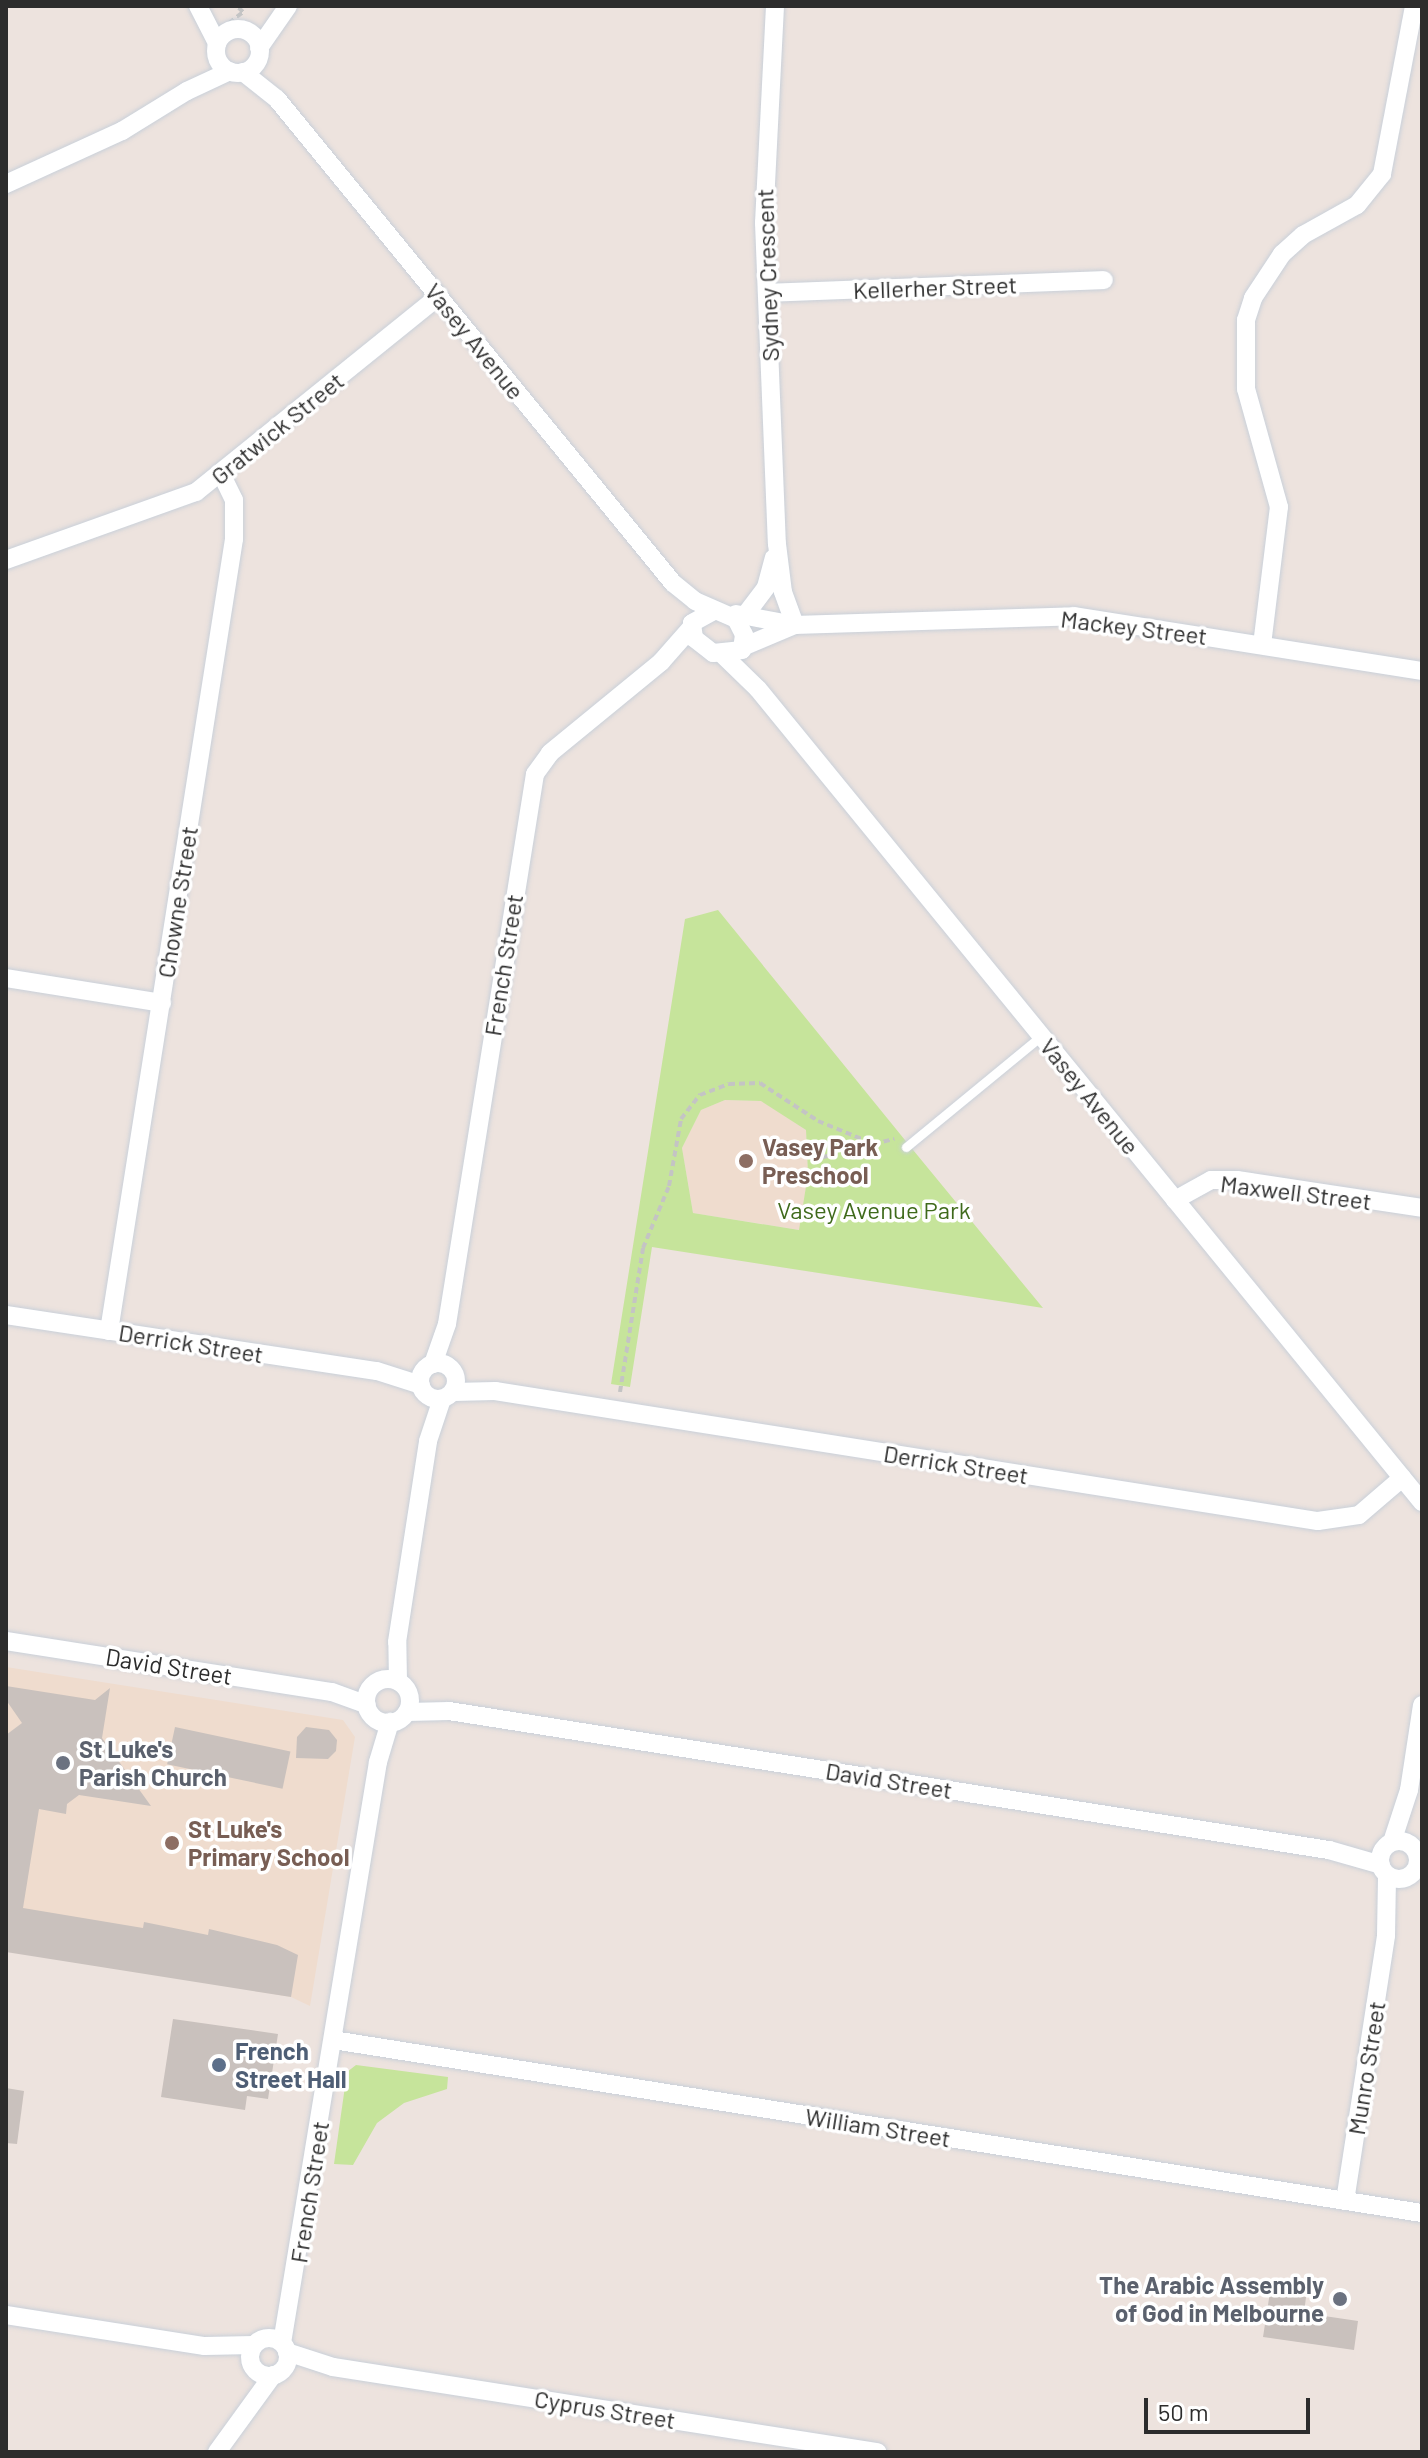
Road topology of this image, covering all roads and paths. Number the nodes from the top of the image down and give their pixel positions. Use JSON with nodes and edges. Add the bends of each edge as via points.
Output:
{"nodes":[{"id":1,"x":198,"y":6,"type":"edge"},
{"id":2,"x":205,"y":6,"type":"edge"},
{"id":3,"x":775,"y":6,"type":"edge"},
{"id":4,"x":1414,"y":6,"type":"edge"},
{"id":5,"x":288,"y":7,"type":"edge"},
{"id":6,"x":240,"y":30,"type":"junction"},
{"id":7,"x":217,"y":48,"type":"junction"},
{"id":8,"x":258,"y":54,"type":"junction"},
{"id":9,"x":237,"y":72,"type":"junction"},
{"id":10,"x":187,"y":91,"type":"junction"},
{"id":11,"x":277,"y":99,"type":"junction"},
{"id":12,"x":6,"y":184,"type":"edge"},
{"id":13,"x":1104,"y":280,"type":"dead end"},
{"id":14,"x":767,"y":293,"type":"junction"},
{"id":15,"x":439,"y":296,"type":"junction"},
{"id":16,"x":222,"y":475,"type":"junction"},
{"id":17,"x":777,"y":544,"type":"junction"},
{"id":18,"x":6,"y":560,"type":"edge"},
{"id":19,"x":673,"y":583,"type":"junction"},
{"id":20,"x":730,"y":613,"type":"junction"},
{"id":21,"x":795,"y":625,"type":"junction"},
{"id":22,"x":691,"y":626,"type":"junction"},
{"id":23,"x":1262,"y":645,"type":"junction"},
{"id":24,"x":743,"y":648,"type":"junction"},
{"id":25,"x":714,"y":652,"type":"junction"},
{"id":26,"x":661,"y":662,"type":"junction"},
{"id":27,"x":1422,"y":671,"type":"edge"},
{"id":28,"x":758,"y":689,"type":"junction"},
{"id":29,"x":6,"y":978,"type":"edge"},
{"id":30,"x":162,"y":1003,"type":"junction"},
{"id":31,"x":1041,"y":1036,"type":"junction"},
{"id":32,"x":901,"y":1134,"type":"dead end"},
{"id":33,"x":874,"y":1144,"type":"junction"},
{"id":34,"x":906,"y":1147,"type":"dead end"},
{"id":35,"x":812,"y":1160,"type":"dead end"},
{"id":36,"x":1175,"y":1200,"type":"junction"},
{"id":37,"x":1422,"y":1208,"type":"edge"},
{"id":38,"x":6,"y":1315,"type":"edge"},
{"id":39,"x":109,"y":1331,"type":"junction"},
{"id":40,"x":438,"y":1381,"type":"junction"},
{"id":41,"x":618,"y":1410,"type":"junction"},
{"id":42,"x":1402,"y":1478,"type":"junction"},
{"id":43,"x":1422,"y":1502,"type":"edge"},
{"id":44,"x":6,"y":1641,"type":"edge"},
{"id":45,"x":386,"y":1697,"type":"junction"},
{"id":46,"x":1422,"y":1705,"type":"edge"},
{"id":47,"x":378,"y":1762,"type":"junction"},
{"id":48,"x":1399,"y":1854,"type":"edge"},
{"id":49,"x":1413,"y":1875,"type":"edge"},
{"id":50,"x":1386,"y":1935,"type":"junction"},
{"id":51,"x":333,"y":2040,"type":"junction"},
{"id":52,"x":1345,"y":2201,"type":"junction"},
{"id":53,"x":1422,"y":2213,"type":"edge"},
{"id":54,"x":291,"y":2290,"type":"junction"},
{"id":55,"x":6,"y":2315,"type":"edge"},
{"id":56,"x":258,"y":2342,"type":"junction"},
{"id":57,"x":205,"y":2346,"type":"junction"},
{"id":58,"x":284,"y":2347,"type":"junction"},
{"id":59,"x":252,"y":2367,"type":"junction"},
{"id":60,"x":333,"y":2367,"type":"junction"},
{"id":61,"x":277,"y":2373,"type":"junction"},
{"id":62,"x":230,"y":2433,"type":"junction"},
{"id":63,"x":217,"y":2452,"type":"edge"},
{"id":64,"x":877,"y":2452,"type":"edge"}],
"edges":[{"from":1,"to":7,"type":"street"},
{"from":2,"to":6,"type":"street"},
{"from":3,"to":14,"type":"street","name":"Sydney Crescent","via":[[764,156]]},
{"from":4,"to":23,"type":"street","via":[[1382,174],[1357,205],[1303,235],[1282,254],[1253,298],[1246,320],[1246,389],[1279,507]]},
{"from":5,"to":6,"type":"street"},
{"from":5,"to":8,"type":"street"},
{"from":6,"to":7,"type":"street"},
{"from":6,"to":8,"type":"street","name":"Vasey Avenue"},
{"from":7,"to":9,"type":"street","name":"Vasey Avenue"},
{"from":7,"to":10,"type":"street"},
{"from":8,"to":9,"type":"street"},
{"from":8,"to":11,"type":"street","name":"Vasey Avenue"},
{"from":9,"to":10,"type":"street"},
{"from":9,"to":11,"type":"street","name":"Vasey Avenue"},
{"from":10,"to":12,"type":"street","via":[[122,131]]},
{"from":11,"to":15,"type":"street","name":"Vasey Avenue"},
{"from":13,"to":14,"type":"street","name":"Kellerher Street"},
{"from":14,"to":17,"type":"street","name":"Sydney Crescent"},
{"from":15,"to":16,"type":"street","name":"Gratwick Street"},
{"from":15,"to":19,"type":"street","name":"Vasey Avenue"},
{"from":16,"to":18,"type":"street","name":"Gratwick Street","via":[[178,499]]},
{"from":16,"to":30,"type":"street","name":"Chowne Street","via":[[234,500],[234,539]]},
{"from":17,"to":20,"type":"street","name":"Sydney Crescent","via":[[766,587]]},
{"from":17,"to":21,"type":"street","name":"Sydney Crescent","via":[[783,592]]},
{"from":19,"to":20,"type":"street","name":"Vasey Avenue"},
{"from":19,"to":22,"type":"street","name":"Vasey Avenue"},
{"from":20,"to":21,"type":"street","name":"Mackey Street"},
{"from":20,"to":22,"type":"street"},
{"from":20,"to":24,"type":"street","name":"Vasey Avenue","via":[[743,629]]},
{"from":21,"to":23,"type":"street","name":"Mackey Street","via":[[1074,616]]},
{"from":21,"to":24,"type":"street","name":"Mackey Street"},
{"from":22,"to":25,"type":"street","name":"Vasey Avenue"},
{"from":22,"to":26,"type":"street","name":"French Street"},
{"from":23,"to":27,"type":"street","name":"Mackey Street"},
{"from":24,"to":25,"type":"street","name":"Mackey Street"},
{"from":24,"to":28,"type":"street","name":"Vasey Avenue"},
{"from":25,"to":26,"type":"street","name":"French Street"},
{"from":25,"to":28,"type":"street","name":"Vasey Avenue"},
{"from":26,"to":40,"type":"street","name":"French Street","via":[[550,753],[535,774]]},
{"from":28,"to":31,"type":"street","name":"Vasey Avenue"},
{"from":29,"to":30,"type":"street"},
{"from":30,"to":39,"type":"street","name":"Chowne Street"},
{"from":31,"to":34,"type":"lane"},
{"from":31,"to":36,"type":"street","name":"Vasey Avenue"},
{"from":32,"to":33,"type":"path"},
{"from":33,"to":35,"type":"path"},
{"from":33,"to":41,"type":"path","via":[[803,1113],[760,1083],[715,1087],[688,1105],[676,1133],[664,1205],[643,1248]]},
{"from":36,"to":37,"type":"street","name":"Maxwell Street","via":[[1211,1180],[1237,1180]]},
{"from":36,"to":42,"type":"street","name":"Vasey Avenue"},
{"from":38,"to":39,"type":"street","name":"Derrick Street"},
{"from":39,"to":40,"type":"street","name":"Derrick Street"},
{"from":40,"to":41,"type":"street","name":"Derrick Street"},
{"from":40,"to":45,"type":"street","name":"French Street"},
{"from":41,"to":42,"type":"street","name":"Derrick Street","via":[[1318,1521],[1359,1515]]},
{"from":42,"to":43,"type":"street","name":"Vasey Avenue"},
{"from":44,"to":45,"type":"street","name":"David Street"},
{"from":45,"to":47,"type":"street","name":"French Street"},
{"from":45,"to":47,"type":"street","name":"French Street","via":[[390,1722]]},
{"from":45,"to":48,"type":"street","name":"David Street","via":[[1329,1850]]},
{"from":46,"to":48,"type":"street","name":"Munro Street"},
{"from":47,"to":51,"type":"street","name":"French Street"},
{"from":48,"to":49,"type":"street","name":"Munro Street"},
{"from":48,"to":49,"type":"street","name":"David Street"},
{"from":48,"to":50,"type":"street","name":"Munro Street"},
{"from":49,"to":50,"type":"street","name":"Munro Street"},
{"from":50,"to":52,"type":"street","name":"Munro Street"},
{"from":51,"to":52,"type":"street","name":"William Street"},
{"from":51,"to":54,"type":"street","name":"French Street"},
{"from":52,"to":53,"type":"street","name":"William Street"},
{"from":54,"to":56,"type":"street","name":"French Street"},
{"from":54,"to":58,"type":"street","name":"French Street"},
{"from":55,"to":57,"type":"street"},
{"from":56,"to":57,"type":"street"},
{"from":56,"to":58,"type":"street","name":"Cyprus Street"},
{"from":56,"to":59,"type":"street"},
{"from":57,"to":59,"type":"street"},
{"from":58,"to":60,"type":"street","name":"Cyprus Street"},
{"from":58,"to":61,"type":"street","name":"French Street"},
{"from":59,"to":61,"type":"street"},
{"from":59,"to":62,"type":"street"},
{"from":60,"to":61,"type":"street","name":"Cyprus Street"},
{"from":60,"to":64,"type":"street","name":"Cyprus Street"},
{"from":61,"to":62,"type":"street"},
{"from":62,"to":63,"type":"street"}]}
